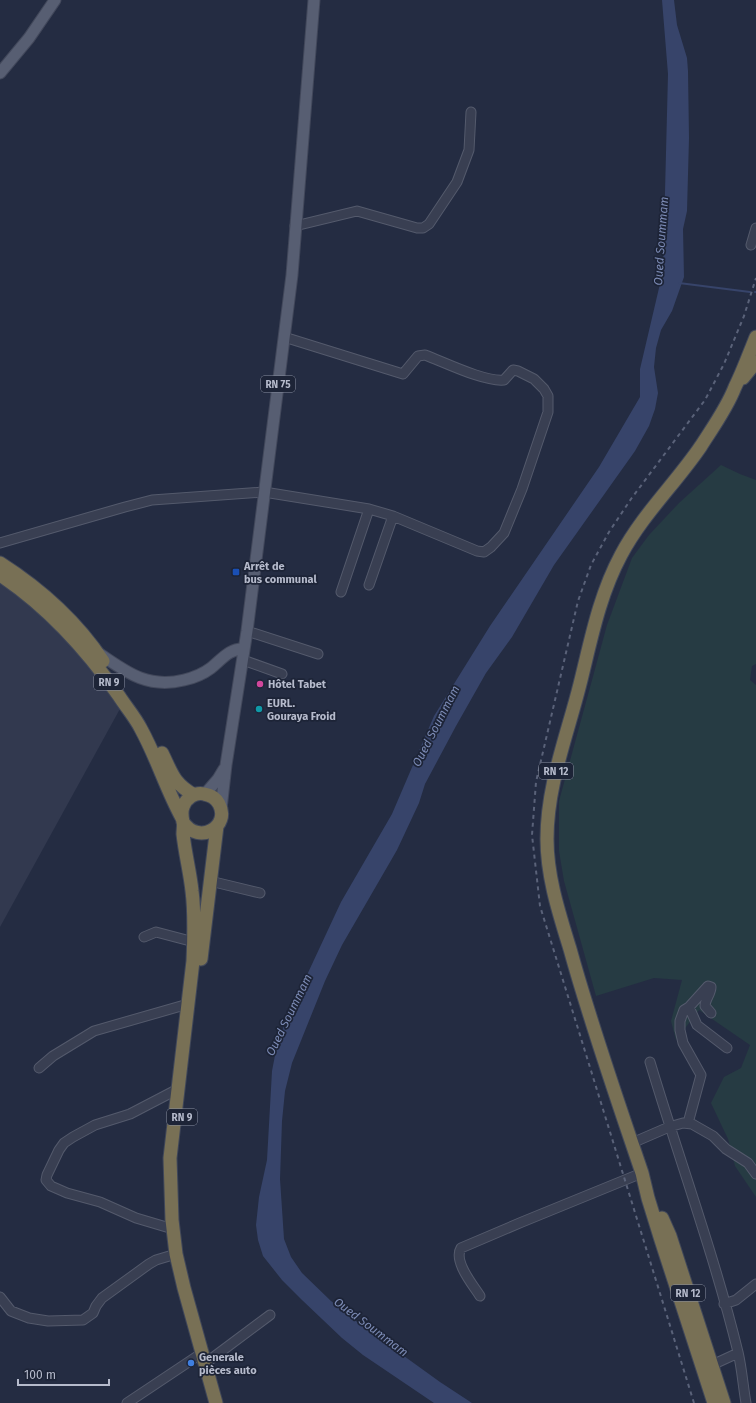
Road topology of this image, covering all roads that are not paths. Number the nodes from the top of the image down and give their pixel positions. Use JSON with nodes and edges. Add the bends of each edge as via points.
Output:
{"nodes":[{"id":1,"x":54,"y":0,"type":"edge"},
{"id":2,"x":314,"y":0,"type":"edge"},
{"id":3,"x":0,"y":73,"type":"edge"},
{"id":4,"x":471,"y":112,"type":"dead end"},
{"id":5,"x":295,"y":226,"type":"junction"},
{"id":6,"x":756,"y":228,"type":"edge"},
{"id":7,"x":750,"y":245,"type":"dead end"},
{"id":8,"x":756,"y":332,"type":"edge"},
{"id":9,"x":284,"y":336,"type":"junction"},
{"id":10,"x":756,"y":337,"type":"edge"},
{"id":11,"x":756,"y":362,"type":"edge"},
{"id":12,"x":736,"y":387,"type":"junction"},
{"id":13,"x":264,"y":492,"type":"junction"},
{"id":14,"x":369,"y":509,"type":"junction"},
{"id":15,"x":393,"y":516,"type":"junction"},
{"id":16,"x":0,"y":543,"type":"edge"},
{"id":17,"x":0,"y":563,"type":"edge"},
{"id":18,"x":0,"y":575,"type":"edge"},
{"id":19,"x":369,"y":585,"type":"dead end"},
{"id":20,"x":341,"y":592,"type":"dead end"},
{"id":21,"x":247,"y":631,"type":"junction"},
{"id":22,"x":96,"y":651,"type":"junction"},
{"id":23,"x":318,"y":654,"type":"dead end"},
{"id":24,"x":244,"y":655,"type":"junction"},
{"id":25,"x":282,"y":674,"type":"dead end"},
{"id":26,"x":226,"y":765,"type":"junction"},
{"id":27,"x":200,"y":794,"type":"junction"},
{"id":28,"x":221,"y":809,"type":"junction"},
{"id":29,"x":183,"y":820,"type":"junction"},
{"id":30,"x":217,"y":826,"type":"junction"},
{"id":31,"x":210,"y":881,"type":"junction"},
{"id":32,"x":260,"y":894,"type":"dead end"},
{"id":33,"x":144,"y":938,"type":"dead end"},
{"id":34,"x":194,"y":942,"type":"junction"},
{"id":35,"x":188,"y":1004,"type":"junction"},
{"id":36,"x":689,"y":1007,"type":"junction"},
{"id":37,"x":711,"y":1013,"type":"dead end"},
{"id":38,"x":727,"y":1048,"type":"dead end"},
{"id":39,"x":650,"y":1062,"type":"dead end"},
{"id":40,"x":39,"y":1068,"type":"dead end"},
{"id":41,"x":178,"y":1089,"type":"junction"},
{"id":42,"x":688,"y":1123,"type":"junction"},
{"id":43,"x":669,"y":1127,"type":"junction"},
{"id":44,"x":632,"y":1143,"type":"junction"},
{"id":45,"x":642,"y":1173,"type":"junction"},
{"id":46,"x":756,"y":1174,"type":"edge"},
{"id":47,"x":646,"y":1186,"type":"junction"},
{"id":48,"x":173,"y":1229,"type":"junction"},
{"id":49,"x":176,"y":1254,"type":"junction"},
{"id":50,"x":756,"y":1284,"type":"edge"},
{"id":51,"x":480,"y":1296,"type":"dead end"},
{"id":52,"x":0,"y":1297,"type":"edge"},
{"id":53,"x":724,"y":1304,"type":"junction"},
{"id":54,"x":270,"y":1314,"type":"dead end"},
{"id":55,"x":738,"y":1353,"type":"junction"},
{"id":56,"x":206,"y":1356,"type":"junction"},
{"id":57,"x":712,"y":1365,"type":"junction"},
{"id":58,"x":126,"y":1403,"type":"edge"},
{"id":59,"x":217,"y":1403,"type":"edge"},
{"id":60,"x":714,"y":1403,"type":"edge"},
{"id":61,"x":724,"y":1403,"type":"edge"},
{"id":62,"x":746,"y":1403,"type":"edge"}],
"edges":[{"from":1,"to":3,"type":"main road","via":[[29,38]]},
{"from":2,"to":5,"type":"main road","number":"RN 75"},
{"from":4,"to":5,"type":"street","via":[[469,150],[457,182],[429,224],[423,228],[357,211]]},
{"from":5,"to":9,"type":"main road","number":"RN 75"},
{"from":6,"to":7,"type":"street"},
{"from":8,"to":10,"type":"highway"},
{"from":9,"to":13,"type":"main road","number":"RN 75"},
{"from":9,"to":15,"type":"street","via":[[402,374],[418,356],[425,355],[472,374],[498,381],[504,380],[514,370],[518,371],[534,379],[544,389],[548,396],[548,412],[504,533],[491,547],[484,552],[477,552]]},
{"from":10,"to":12,"type":"highway","number":"RN 12"},
{"from":11,"to":12,"type":"highway","number":"RN 12"},
{"from":12,"to":44,"type":"highway","number":"RN 12","via":[[700,447],[646,516],[612,572],[599,606],[549,806],[548,851],[553,891],[576,973]]},
{"from":13,"to":14,"type":"street"},
{"from":13,"to":16,"type":"street","via":[[147,502]]},
{"from":13,"to":21,"type":"main road","number":"RN 75"},
{"from":14,"to":15,"type":"street"},
{"from":14,"to":20,"type":"street"},
{"from":15,"to":19,"type":"street"},
{"from":17,"to":22,"type":"highway","number":"RN 9","via":[[48,600]]},
{"from":18,"to":29,"type":"highway","number":"RN 9","via":[[61,625],[100,669],[140,727]]},
{"from":21,"to":23,"type":"street"},
{"from":21,"to":24,"type":"main road","number":"RN 75"},
{"from":22,"to":24,"type":"main road","via":[[127,672],[154,683],[192,678],[208,670],[236,649]]},
{"from":22,"to":27,"type":"highway","number":"RN 9","via":[[151,731],[176,782],[182,788]]},
{"from":24,"to":25,"type":"street"},
{"from":24,"to":26,"type":"main road","number":"RN 75"},
{"from":26,"to":27,"type":"main road","number":"RN 75","via":[[218,779]]},
{"from":26,"to":28,"type":"main road","number":"RN 75"},
{"from":27,"to":28,"type":"highway","via":[[216,799]]},
{"from":27,"to":29,"type":"highway","via":[[185,802],[181,812]]},
{"from":28,"to":30,"type":"highway","via":[[222,815]]},
{"from":29,"to":30,"type":"highway","via":[[191,831],[202,834]]},
{"from":29,"to":34,"type":"highway","number":"RN 9","via":[[193,893]]},
{"from":30,"to":31,"type":"highway","number":"RN 9"},
{"from":31,"to":32,"type":"street"},
{"from":31,"to":56,"type":"highway","number":"RN 9","via":[[178,1153],[177,1188],[183,1261]]},
{"from":33,"to":34,"type":"street","via":[[156,932]]},
{"from":34,"to":35,"type":"highway","number":"RN 9"},
{"from":35,"to":40,"type":"street","via":[[94,1031],[53,1056]]},
{"from":35,"to":41,"type":"highway","number":"RN 9"},
{"from":36,"to":37,"type":"street","via":[[709,986],[711,990],[705,1006]]},
{"from":36,"to":38,"type":"street","via":[[697,1025]]},
{"from":36,"to":42,"type":"street","via":[[682,1014],[680,1021],[681,1037],[701,1075]]},
{"from":39,"to":43,"type":"street"},
{"from":41,"to":48,"type":"highway","number":"RN 9","via":[[170,1158]]},
{"from":41,"to":48,"type":"street","via":[[130,1114],[95,1125],[73,1137],[59,1150],[46,1180],[67,1193],[100,1202],[136,1218]]},
{"from":42,"to":43,"type":"street"},
{"from":42,"to":46,"type":"street","via":[[713,1136],[748,1163]]},
{"from":43,"to":44,"type":"street"},
{"from":43,"to":53,"type":"street","via":[[704,1230]]},
{"from":44,"to":45,"type":"highway","number":"RN 12"},
{"from":45,"to":47,"type":"highway","number":"RN 12"},
{"from":45,"to":51,"type":"street","via":[[461,1248],[460,1263]]},
{"from":47,"to":57,"type":"highway","number":"RN 12","via":[[670,1236]]},
{"from":47,"to":60,"type":"highway","number":"RN 12"},
{"from":48,"to":49,"type":"highway","number":"RN 9"},
{"from":49,"to":52,"type":"street","via":[[149,1264],[102,1298],[93,1313],[83,1320],[48,1321],[29,1318],[11,1310]]},
{"from":49,"to":56,"type":"highway","number":"RN 9","via":[[191,1318]]},
{"from":50,"to":53,"type":"street","via":[[740,1298]]},
{"from":53,"to":55,"type":"street"},
{"from":54,"to":56,"type":"street"},
{"from":55,"to":57,"type":"street"},
{"from":55,"to":62,"type":"street"},
{"from":56,"to":58,"type":"street"},
{"from":56,"to":59,"type":"highway","number":"RN 9"},
{"from":57,"to":61,"type":"highway","number":"RN 12"}]}
